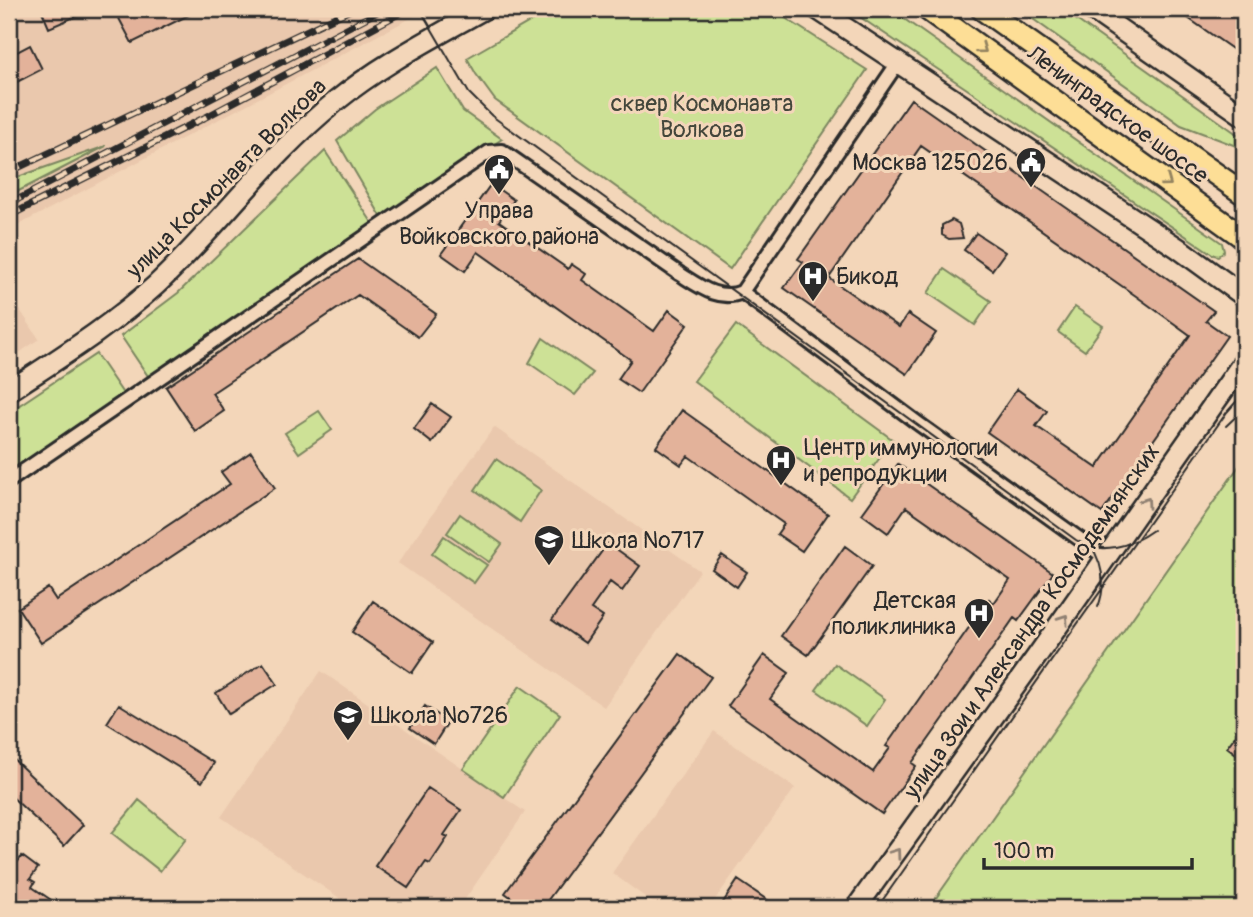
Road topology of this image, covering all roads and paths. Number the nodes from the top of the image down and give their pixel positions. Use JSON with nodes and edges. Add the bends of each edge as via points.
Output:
{"nodes":[{"id":1,"x":484,"y":9,"type":"edge"},
{"id":2,"x":817,"y":9,"type":"edge"},
{"id":3,"x":927,"y":9,"type":"edge"},
{"id":4,"x":982,"y":9,"type":"edge"},
{"id":5,"x":1091,"y":9,"type":"edge"},
{"id":6,"x":899,"y":61,"type":"junction"},
{"id":7,"x":1244,"y":116,"type":"edge"},
{"id":8,"x":1244,"y":194,"type":"edge"},
{"id":9,"x":1240,"y":237,"type":"edge"},
{"id":10,"x":1222,"y":278,"type":"junction"},
{"id":11,"x":1244,"y":279,"type":"edge"},
{"id":12,"x":741,"y":292,"type":"junction"},
{"id":13,"x":1244,"y":296,"type":"edge"},
{"id":14,"x":1244,"y":361,"type":"edge"},
{"id":15,"x":9,"y":391,"type":"edge"},
{"id":16,"x":9,"y":481,"type":"edge"},
{"id":17,"x":1106,"y":558,"type":"junction"},
{"id":18,"x":856,"y":908,"type":"edge"}],
"edges":[{"from":1,"to":15,"type":"main road","name":"улица Космонавта Волкова","via":[[394,59],[334,103],[155,286],[105,327]]},
{"from":2,"to":6,"type":"main road"},
{"from":3,"to":9,"type":"main road","name":"Ленинградское шоссе","one_way":true},
{"from":4,"to":8,"type":"main road","name":"Ленинградское шоссе"},
{"from":5,"to":7,"type":"main road"},
{"from":6,"to":10,"type":"main road"},
{"from":6,"to":12,"type":"street"},
{"from":10,"to":11,"type":"main road"},
{"from":10,"to":13,"type":"main road"},
{"from":12,"to":16,"type":"street","via":[[732,297],[711,292],[502,151],[489,152]]},
{"from":12,"to":17,"type":"street"},
{"from":17,"to":14,"type":"main road","name":"улица Зои и Александра Космодемьянских","one_way":true},
{"from":18,"to":17,"type":"main road","name":"улица Зои и Александра Космодемьянских","one_way":true}]}
